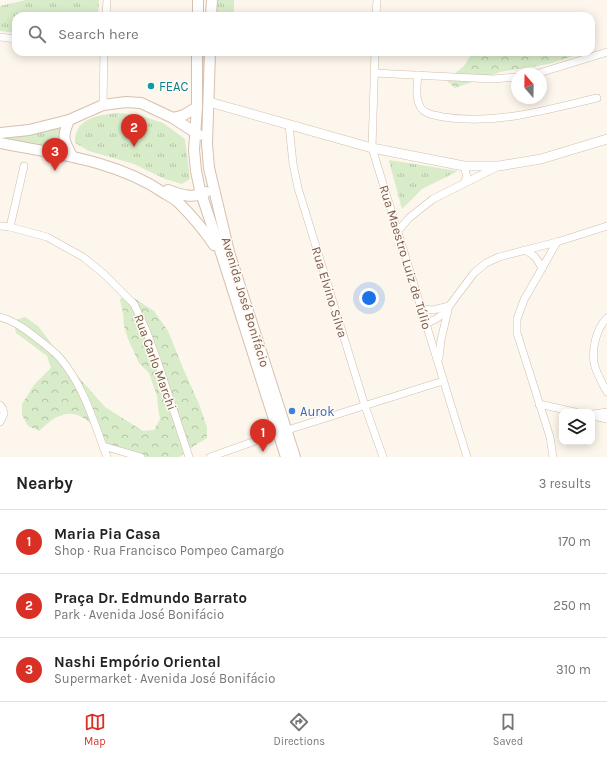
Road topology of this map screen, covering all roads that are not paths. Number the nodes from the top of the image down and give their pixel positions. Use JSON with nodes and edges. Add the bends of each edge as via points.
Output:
{"nodes":[{"id":1,"x":107,"y":0,"type":"edge"},
{"id":2,"x":198,"y":0,"type":"edge"},
{"id":3,"x":212,"y":0,"type":"edge"},
{"id":4,"x":377,"y":0,"type":"edge"},
{"id":5,"x":106,"y":12,"type":"edge"},
{"id":6,"x":198,"y":12,"type":"edge"},
{"id":7,"x":211,"y":12,"type":"edge"},
{"id":8,"x":376,"y":12,"type":"edge"},
{"id":9,"x":0,"y":37,"type":"edge"},
{"id":10,"x":12,"y":39,"type":"edge"},
{"id":11,"x":607,"y":52,"type":"edge"},
{"id":12,"x":104,"y":56,"type":"edge"},
{"id":13,"x":198,"y":56,"type":"edge"},
{"id":14,"x":210,"y":56,"type":"edge"},
{"id":15,"x":375,"y":56,"type":"edge"},
{"id":16,"x":594,"y":56,"type":"edge"},
{"id":17,"x":595,"y":56,"type":"edge"},
{"id":18,"x":547,"y":71,"type":"edge"},
{"id":19,"x":374,"y":73,"type":"junction"},
{"id":20,"x":418,"y":75,"type":"junction"},
{"id":21,"x":511,"y":78,"type":"edge"},
{"id":22,"x":597,"y":98,"type":"dead end"},
{"id":23,"x":209,"y":102,"type":"junction"},
{"id":24,"x":103,"y":105,"type":"junction"},
{"id":25,"x":197,"y":107,"type":"junction"},
{"id":26,"x":173,"y":118,"type":"junction"},
{"id":27,"x":70,"y":120,"type":"junction"},
{"id":28,"x":289,"y":125,"type":"junction"},
{"id":29,"x":0,"y":133,"type":"edge"},
{"id":30,"x":195,"y":133,"type":"junction"},
{"id":31,"x":607,"y":139,"type":"edge"},
{"id":32,"x":0,"y":143,"type":"edge"},
{"id":33,"x":207,"y":144,"type":"junction"},
{"id":34,"x":372,"y":148,"type":"junction"},
{"id":35,"x":72,"y":156,"type":"junction"},
{"id":36,"x":24,"y":166,"type":"dead end"},
{"id":37,"x":464,"y":166,"type":"junction"},
{"id":38,"x":499,"y":166,"type":"junction"},
{"id":39,"x":149,"y":182,"type":"junction"},
{"id":40,"x":464,"y":183,"type":"junction"},
{"id":41,"x":213,"y":187,"type":"junction"},
{"id":42,"x":201,"y":195,"type":"junction"},
{"id":43,"x":0,"y":226,"type":"edge"},
{"id":44,"x":607,"y":226,"type":"edge"},
{"id":45,"x":10,"y":227,"type":"junction"},
{"id":46,"x":398,"y":231,"type":"junction"},
{"id":47,"x":557,"y":242,"type":"junction"},
{"id":48,"x":524,"y":250,"type":"junction"},
{"id":49,"x":223,"y":259,"type":"junction"},
{"id":50,"x":542,"y":269,"type":"junction"},
{"id":51,"x":449,"y":306,"type":"junction"},
{"id":52,"x":423,"y":309,"type":"junction"},
{"id":53,"x":0,"y":317,"type":"edge"},
{"id":54,"x":604,"y":321,"type":"edge"},
{"id":55,"x":427,"y":323,"type":"junction"},
{"id":56,"x":607,"y":330,"type":"edge"},
{"id":57,"x":438,"y":363,"type":"junction"},
{"id":58,"x":443,"y":381,"type":"junction"},
{"id":59,"x":607,"y":392,"type":"edge"},
{"id":60,"x":539,"y":404,"type":"junction"},
{"id":61,"x":0,"y":405,"type":"edge"},
{"id":62,"x":365,"y":406,"type":"junction"},
{"id":63,"x":562,"y":409,"type":"edge"},
{"id":64,"x":607,"y":412,"type":"edge"},
{"id":65,"x":595,"y":414,"type":"edge"},
{"id":66,"x":595,"y":416,"type":"edge"},
{"id":67,"x":607,"y":419,"type":"edge"},
{"id":68,"x":0,"y":422,"type":"edge"},
{"id":69,"x":282,"y":432,"type":"junction"},
{"id":70,"x":103,"y":446,"type":"junction"},
{"id":71,"x":114,"y":450,"type":"junction"},
{"id":72,"x":121,"y":454,"type":"edge"},
{"id":73,"x":108,"y":457,"type":"edge"},
{"id":74,"x":141,"y":457,"type":"edge"},
{"id":75,"x":189,"y":457,"type":"edge"},
{"id":76,"x":212,"y":457,"type":"edge"},
{"id":77,"x":286,"y":457,"type":"edge"},
{"id":78,"x":295,"y":457,"type":"edge"},
{"id":79,"x":383,"y":457,"type":"edge"},
{"id":80,"x":467,"y":457,"type":"edge"},
{"id":81,"x":553,"y":457,"type":"edge"}],
"edges":[{"from":1,"to":5,"type":"street"},
{"from":2,"to":6,"type":"main road"},
{"from":3,"to":7,"type":"main road"},
{"from":4,"to":8,"type":"street"},
{"from":9,"to":10,"type":"street"},
{"from":11,"to":17,"type":"street"},
{"from":12,"to":24,"type":"street"},
{"from":13,"to":25,"type":"main road","name":"Avenida José Bonifácio"},
{"from":14,"to":23,"type":"main road","name":"Avenida José Bonifácio"},
{"from":15,"to":19,"type":"street","name":"Rua Maestro Luiz de Túlio"},
{"from":16,"to":18,"type":"street"},
{"from":19,"to":20,"type":"street"},
{"from":19,"to":34,"type":"street","name":"Rua Maestro Luiz de Túlio"},
{"from":20,"to":21,"type":"street"},
{"from":20,"to":22,"type":"street","via":[[417,93],[422,109],[432,115],[459,119],[522,115]]},
{"from":23,"to":28,"type":"street"},
{"from":23,"to":33,"type":"main road","name":"Avenida José Bonifácio"},
{"from":24,"to":26,"type":"main road","via":[[141,103]]},
{"from":24,"to":27,"type":"main road"},
{"from":25,"to":26,"type":"main road"},
{"from":25,"to":30,"type":"main road","name":"Avenida José Bonifácio"},
{"from":26,"to":30,"type":"main road"},
{"from":27,"to":29,"type":"main road","via":[[29,130]]},
{"from":27,"to":35,"type":"main road","via":[[64,132],[64,139]]},
{"from":28,"to":34,"type":"street"},
{"from":28,"to":62,"type":"street","name":"Rua Elvino Silva","via":[[298,188]]},
{"from":30,"to":33,"type":"main road"},
{"from":30,"to":42,"type":"main road","name":"Avenida José Bonifácio","via":[[196,171]]},
{"from":31,"to":38,"type":"street","via":[[541,159]]},
{"from":32,"to":35,"type":"main road","name":"Avenida José Bonifácio"},
{"from":33,"to":41,"type":"main road","name":"Avenida José Bonifácio"},
{"from":34,"to":37,"type":"street"},
{"from":34,"to":46,"type":"street","name":"Rua Maestro Luiz de Túlio"},
{"from":35,"to":39,"type":"main road","name":"Avenida José Bonifácio"},
{"from":36,"to":45,"type":"street"},
{"from":37,"to":38,"type":"street"},
{"from":37,"to":40,"type":"street","via":[[467,177]]},
{"from":38,"to":40,"type":"street"},
{"from":39,"to":42,"type":"main road","via":[[179,195]]},
{"from":39,"to":49,"type":"main road","name":"Avenida José Bonifácio","via":[[178,202],[204,231]]},
{"from":40,"to":46,"type":"street","via":[[433,198]]},
{"from":41,"to":42,"type":"main road"},
{"from":41,"to":69,"type":"main road","name":"Avenida José Bonifácio","via":[[229,252]]},
{"from":42,"to":49,"type":"main road","name":"Avenida José Bonifácio"},
{"from":43,"to":45,"type":"street","name":"Rua Carlo Marchi"},
{"from":44,"to":47,"type":"street"},
{"from":45,"to":75,"type":"street","name":"Rua Carlo Marchi","via":[[47,237],[83,257],[134,304],[154,352]]},
{"from":46,"to":52,"type":"street","name":"Rua Maestro Luiz de Túlio"},
{"from":47,"to":48,"type":"street"},
{"from":47,"to":50,"type":"street"},
{"from":48,"to":50,"type":"street","via":[[533,254]]},
{"from":48,"to":51,"type":"street","via":[[486,263],[474,273]]},
{"from":49,"to":69,"type":"main road","name":"Avenida José Bonifácio"},
{"from":50,"to":60,"type":"street","via":[[524,300],[517,333]]},
{"from":51,"to":52,"type":"street","via":[[433,310]]},
{"from":51,"to":55,"type":"street","via":[[444,313]]},
{"from":51,"to":57,"type":"street"},
{"from":52,"to":55,"type":"street","name":"Rua Maestro Luiz de Túlio"},
{"from":53,"to":70,"type":"street","via":[[27,330],[60,357],[85,399]]},
{"from":54,"to":56,"type":"street"},
{"from":54,"to":59,"type":"street","via":[[595,340],[594,363]]},
{"from":55,"to":57,"type":"street","name":"Rua Maestro Luiz de Túlio"},
{"from":57,"to":58,"type":"street","name":"Rua Maestro Luiz de Túlio"},
{"from":58,"to":62,"type":"street"},
{"from":58,"to":80,"type":"street","name":"Rua Maestro Luiz de Túlio"},
{"from":60,"to":63,"type":"street"},
{"from":60,"to":81,"type":"street","via":[[550,437]]},
{"from":61,"to":68,"type":"street","via":[[4,414]]},
{"from":62,"to":69,"type":"street"},
{"from":62,"to":79,"type":"street","name":"Rua Elvino Silva"},
{"from":64,"to":65,"type":"street"},
{"from":66,"to":67,"type":"street"},
{"from":69,"to":76,"type":"street"},
{"from":69,"to":77,"type":"main road","name":"Avenida José Bonifácio"},
{"from":69,"to":78,"type":"main road","name":"Avenida José Bonifácio"},
{"from":70,"to":71,"type":"street"},
{"from":70,"to":73,"type":"street"},
{"from":71,"to":72,"type":"street"},
{"from":71,"to":73,"type":"street"},
{"from":72,"to":74,"type":"street"}]}
